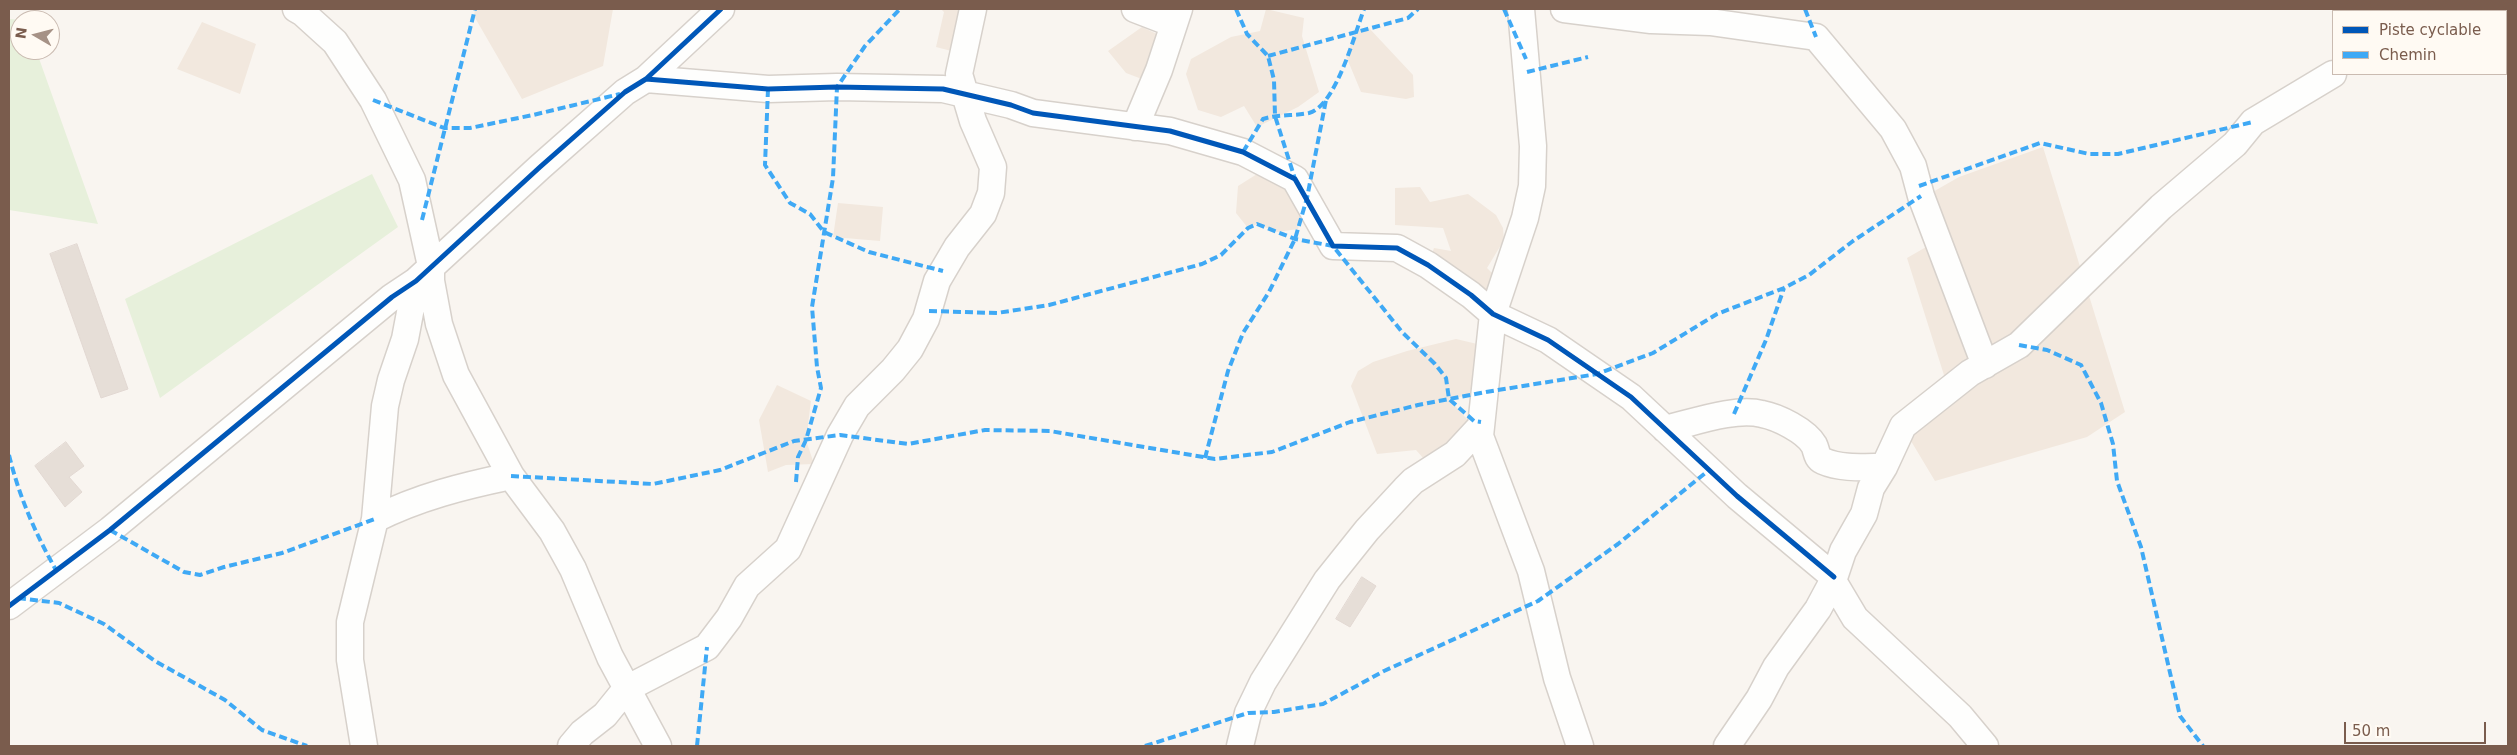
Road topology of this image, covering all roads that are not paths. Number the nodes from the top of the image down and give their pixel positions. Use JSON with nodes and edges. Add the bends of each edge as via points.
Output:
{"nodes":[{"id":1,"x":296,"y":9,"type":"edge"},
{"id":2,"x":721,"y":9,"type":"edge"},
{"id":3,"x":973,"y":9,"type":"edge"},
{"id":4,"x":1135,"y":9,"type":"edge"},
{"id":5,"x":1521,"y":9,"type":"edge"},
{"id":6,"x":1564,"y":9,"type":"edge"},
{"id":7,"x":1177,"y":17,"type":"edge"},
{"id":8,"x":2332,"y":75,"type":"edge"},
{"id":9,"x":646,"y":80,"type":"junction"},
{"id":10,"x":964,"y":95,"type":"junction"},
{"id":11,"x":1135,"y":127,"type":"junction"},
{"id":12,"x":423,"y":274,"type":"junction"},
{"id":13,"x":1493,"y":314,"type":"junction"},
{"id":14,"x":1985,"y":365,"type":"junction"},
{"id":15,"x":1480,"y":428,"type":"junction"},
{"id":16,"x":1665,"y":429,"type":"junction"},
{"id":17,"x":1884,"y":467,"type":"junction"},
{"id":18,"x":511,"y":476,"type":"junction"},
{"id":19,"x":375,"y":519,"type":"junction"},
{"id":20,"x":1833,"y":579,"type":"junction"},
{"id":21,"x":12,"y":599,"type":"edge"},
{"id":22,"x":626,"y":689,"type":"junction"},
{"id":23,"x":364,"y":746,"type":"edge"},
{"id":24,"x":571,"y":746,"type":"edge"},
{"id":25,"x":658,"y":746,"type":"edge"},
{"id":26,"x":1240,"y":746,"type":"edge"},
{"id":27,"x":1580,"y":746,"type":"edge"},
{"id":28,"x":1727,"y":746,"type":"edge"},
{"id":29,"x":1985,"y":746,"type":"edge"}],
"edges":[{"from":1,"to":12,"type":"street","via":[[335,42],[374,100],[412,180]]},
{"from":2,"to":9,"type":"street"},
{"from":3,"to":10,"type":"street","via":[[959,74]]},
{"from":4,"to":7,"type":"street"},
{"from":5,"to":13,"type":"street","via":[[1533,146],[1532,186],[1525,218]]},
{"from":6,"to":14,"type":"street","via":[[1651,20],[1710,22],[1816,37],[1893,129],[1913,166]]},
{"from":7,"to":11,"type":"street"},
{"from":8,"to":14,"type":"street","via":[[2253,122],[2235,144],[2161,207],[2019,345]]},
{"from":9,"to":10,"type":"street","via":[[768,90],[837,87],[943,89]]},
{"from":9,"to":12,"type":"street","via":[[624,92]]},
{"from":10,"to":11,"type":"street","via":[[1033,113]]},
{"from":10,"to":22,"type":"street","via":[[993,167],[991,194],[983,214],[957,247],[937,281],[926,319],[910,349],[857,406],[840,435],[788,549],[746,586],[729,618],[707,647]]},
{"from":11,"to":13,"type":"street","via":[[1170,132],[1249,155],[1295,179],[1333,246],[1397,248],[1428,265]]},
{"from":12,"to":18,"type":"street","via":[[431,281],[439,324],[456,375]]},
{"from":12,"to":19,"type":"street","via":[[385,406]]},
{"from":12,"to":21,"type":"street","via":[[84,551]]},
{"from":13,"to":15,"type":"street"},
{"from":13,"to":16,"type":"street","via":[[1548,340],[1630,397]]},
{"from":14,"to":17,"type":"street","via":[[1903,426]]},
{"from":15,"to":26,"type":"street","via":[[1455,454],[1413,481],[1326,580],[1263,682],[1248,713]]},
{"from":15,"to":27,"type":"street","via":[[1482,446],[1531,572],[1557,678]]},
{"from":16,"to":17,"type":"street","via":[[1734,414],[1762,414],[1800,432],[1814,444],[1822,461],[1842,466]]},
{"from":16,"to":20,"type":"street"},
{"from":17,"to":20,"type":"street","via":[[1871,488],[1864,514],[1843,551]]},
{"from":18,"to":19,"type":"street","via":[[452,488],[403,504]]},
{"from":18,"to":22,"type":"street","via":[[552,531]]},
{"from":19,"to":23,"type":"street","via":[[350,622],[350,660]]},
{"from":20,"to":28,"type":"street","via":[[1818,609],[1776,667],[1760,699]]},
{"from":20,"to":29,"type":"street","via":[[1855,618],[1960,716]]},
{"from":22,"to":24,"type":"street","via":[[605,715]]},
{"from":22,"to":25,"type":"street"}]}
